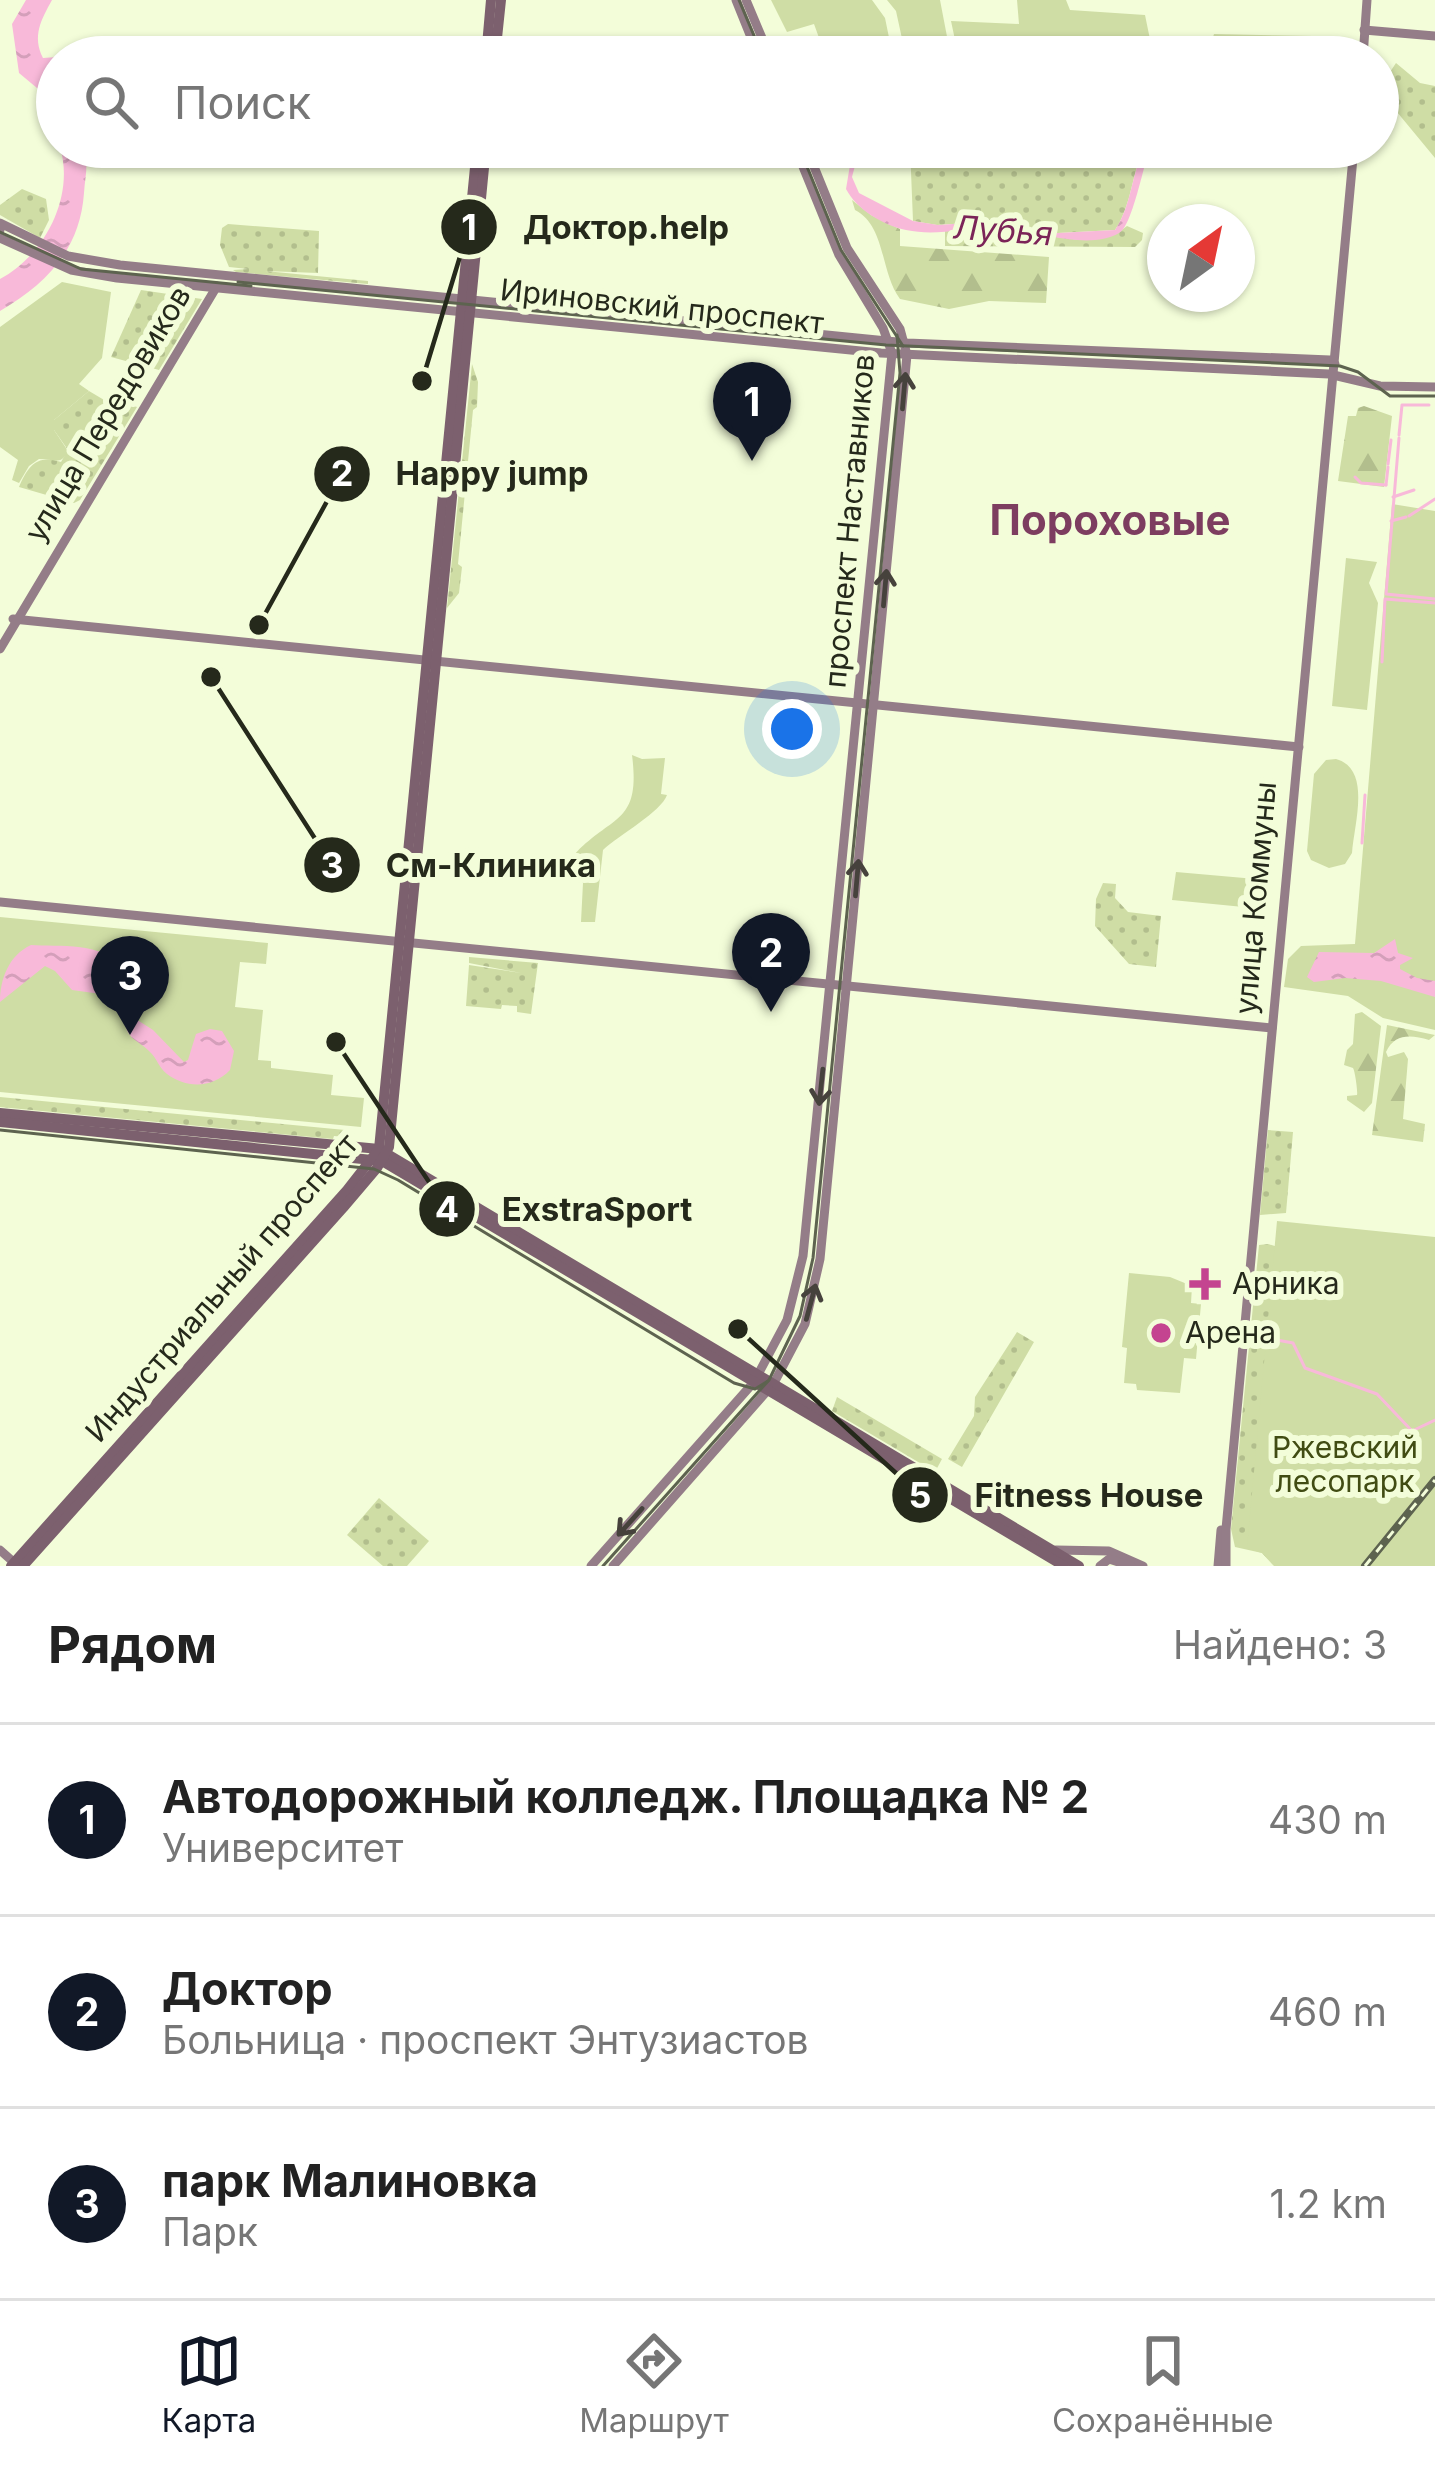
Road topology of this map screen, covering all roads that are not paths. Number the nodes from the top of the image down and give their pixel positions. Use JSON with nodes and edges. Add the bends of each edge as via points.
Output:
{"nodes":[{"id":1,"x":491,"y":0,"type":"edge"},
{"id":2,"x":500,"y":0,"type":"edge"},
{"id":3,"x":736,"y":0,"type":"edge"},
{"id":4,"x":1367,"y":0,"type":"edge"},
{"id":5,"x":745,"y":6,"type":"edge"},
{"id":6,"x":1364,"y":29,"type":"junction"},
{"id":7,"x":487,"y":36,"type":"edge"},
{"id":8,"x":497,"y":36,"type":"edge"},
{"id":9,"x":753,"y":36,"type":"edge"},
{"id":10,"x":760,"y":36,"type":"edge"},
{"id":11,"x":1364,"y":36,"type":"edge"},
{"id":12,"x":1435,"y":36,"type":"edge"},
{"id":13,"x":476,"y":168,"type":"edge"},
{"id":14,"x":483,"y":168,"type":"edge"},
{"id":15,"x":804,"y":168,"type":"edge"},
{"id":16,"x":815,"y":168,"type":"edge"},
{"id":17,"x":1352,"y":168,"type":"edge"},
{"id":18,"x":0,"y":230,"type":"edge"},
{"id":19,"x":63,"y":260,"type":"junction"},
{"id":20,"x":216,"y":275,"type":"junction"},
{"id":21,"x":215,"y":288,"type":"junction"},
{"id":22,"x":466,"y":306,"type":"junction"},
{"id":23,"x":889,"y":341,"type":"junction"},
{"id":24,"x":907,"y":349,"type":"junction"},
{"id":25,"x":892,"y":353,"type":"junction"},
{"id":26,"x":1332,"y":368,"type":"junction"},
{"id":27,"x":1435,"y":387,"type":"edge"},
{"id":28,"x":16,"y":621,"type":"junction"},
{"id":29,"x":0,"y":645,"type":"edge"},
{"id":30,"x":431,"y":663,"type":"junction"},
{"id":31,"x":858,"y":705,"type":"junction"},
{"id":32,"x":873,"y":706,"type":"junction"},
{"id":33,"x":1296,"y":747,"type":"junction"},
{"id":34,"x":0,"y":904,"type":"edge"},
{"id":35,"x":405,"y":943,"type":"junction"},
{"id":36,"x":831,"y":985,"type":"junction"},
{"id":37,"x":847,"y":987,"type":"junction"},
{"id":38,"x":1269,"y":1028,"type":"junction"},
{"id":39,"x":0,"y":1117,"type":"edge"},
{"id":40,"x":380,"y":1155,"type":"junction"},
{"id":41,"x":757,"y":1378,"type":"junction"},
{"id":42,"x":771,"y":1387,"type":"junction"},
{"id":43,"x":0,"y":1554,"type":"edge"},
{"id":44,"x":1055,"y":1559,"type":"edge"},
{"id":45,"x":15,"y":1565,"type":"edge"},
{"id":46,"x":591,"y":1566,"type":"edge"},
{"id":47,"x":613,"y":1566,"type":"edge"},
{"id":48,"x":1079,"y":1566,"type":"edge"},
{"id":49,"x":1100,"y":1566,"type":"edge"},
{"id":50,"x":1131,"y":1566,"type":"edge"},
{"id":51,"x":1143,"y":1566,"type":"edge"},
{"id":52,"x":1222,"y":1566,"type":"edge"}],
"edges":[{"from":1,"to":7,"type":"main road"},
{"from":2,"to":8,"type":"main road"},
{"from":3,"to":5,"type":"main road"},
{"from":4,"to":6,"type":"main road"},
{"from":5,"to":9,"type":"main road"},
{"from":5,"to":10,"type":"main road"},
{"from":6,"to":11,"type":"main road"},
{"from":6,"to":12,"type":"main road"},
{"from":13,"to":22,"type":"main road","name":"Индустриальный проспект"},
{"from":14,"to":22,"type":"main road","name":"Индустриальный проспект"},
{"from":15,"to":23,"type":"main road","name":"проспект Наставников","via":[[839,255]]},
{"from":16,"to":24,"type":"main road","via":[[847,248]]},
{"from":17,"to":26,"type":"main road","name":"улица Коммуны"},
{"from":18,"to":19,"type":"main road"},
{"from":18,"to":19,"type":"main road","via":[[26,251]]},
{"from":19,"to":20,"type":"main road","name":"Ириновский проспект"},
{"from":19,"to":21,"type":"main road","name":"Ириновский проспект","via":[[95,276]]},
{"from":20,"to":21,"type":"main road","name":"улица Передовиков"},
{"from":20,"to":22,"type":"main road","name":"Ириновский проспект"},
{"from":21,"to":22,"type":"main road","name":"Ириновский проспект"},
{"from":21,"to":28,"type":"main road","name":"улица Передовиков"},
{"from":22,"to":23,"type":"main road","name":"Ириновский проспект"},
{"from":22,"to":25,"type":"main road","name":"Ириновский проспект"},
{"from":22,"to":30,"type":"main road","name":"Индустриальный проспект"},
{"from":23,"to":24,"type":"main road","name":"Ириновский проспект"},
{"from":23,"to":25,"type":"main road","name":"проспект Наставников"},
{"from":24,"to":25,"type":"main road","name":"Ириновский проспект"},
{"from":24,"to":26,"type":"main road","name":"Ириновский проспект"},
{"from":32,"to":24,"type":"main road","name":"проспект Наставников","one_way":true},
{"from":25,"to":31,"type":"main road","name":"проспект Наставников"},
{"from":26,"to":27,"type":"main road","name":"Ириновский проспект","via":[[1372,385]]},
{"from":26,"to":33,"type":"main road","name":"улица Коммуны"},
{"from":28,"to":29,"type":"main road","name":"улица Передовиков"},
{"from":28,"to":30,"type":"main road"},
{"from":30,"to":31,"type":"main road"},
{"from":30,"to":35,"type":"main road","name":"Индустриальный проспект"},
{"from":31,"to":32,"type":"main road"},
{"from":31,"to":36,"type":"main road","name":"проспект Наставников"},
{"from":32,"to":33,"type":"main road"},
{"from":37,"to":32,"type":"main road","name":"проспект Наставников","one_way":true},
{"from":33,"to":38,"type":"main road","name":"улица Коммуны"},
{"from":34,"to":35,"type":"main road"},
{"from":35,"to":36,"type":"main road"},
{"from":35,"to":40,"type":"main road","name":"Индустриальный проспект"},
{"from":36,"to":37,"type":"main road"},
{"from":36,"to":41,"type":"main road","name":"проспект Наставников","one_way":true,"via":[[800,1275]]},
{"from":37,"to":38,"type":"main road"},
{"from":42,"to":37,"type":"main road","name":"проспект Наставников","one_way":true,"via":[[800,1337],[817,1279]]},
{"from":38,"to":52,"type":"main road","name":"улица Коммуны"},
{"from":39,"to":40,"type":"main road"},
{"from":40,"to":41,"type":"main road"},
{"from":40,"to":45,"type":"main road","name":"Индустриальный проспект"},
{"from":41,"to":42,"type":"main road"},
{"from":41,"to":46,"type":"main road","name":"проспект Наставников","one_way":true},
{"from":42,"to":44,"type":"main road"},
{"from":42,"to":47,"type":"main road","name":"проспект Наставников"},
{"from":43,"to":45,"type":"main road"},
{"from":44,"to":48,"type":"main road"},
{"from":44,"to":51,"type":"main road","via":[[1109,1551]]},
{"from":49,"to":50,"type":"main road","via":[[1109,1559]]}]}
